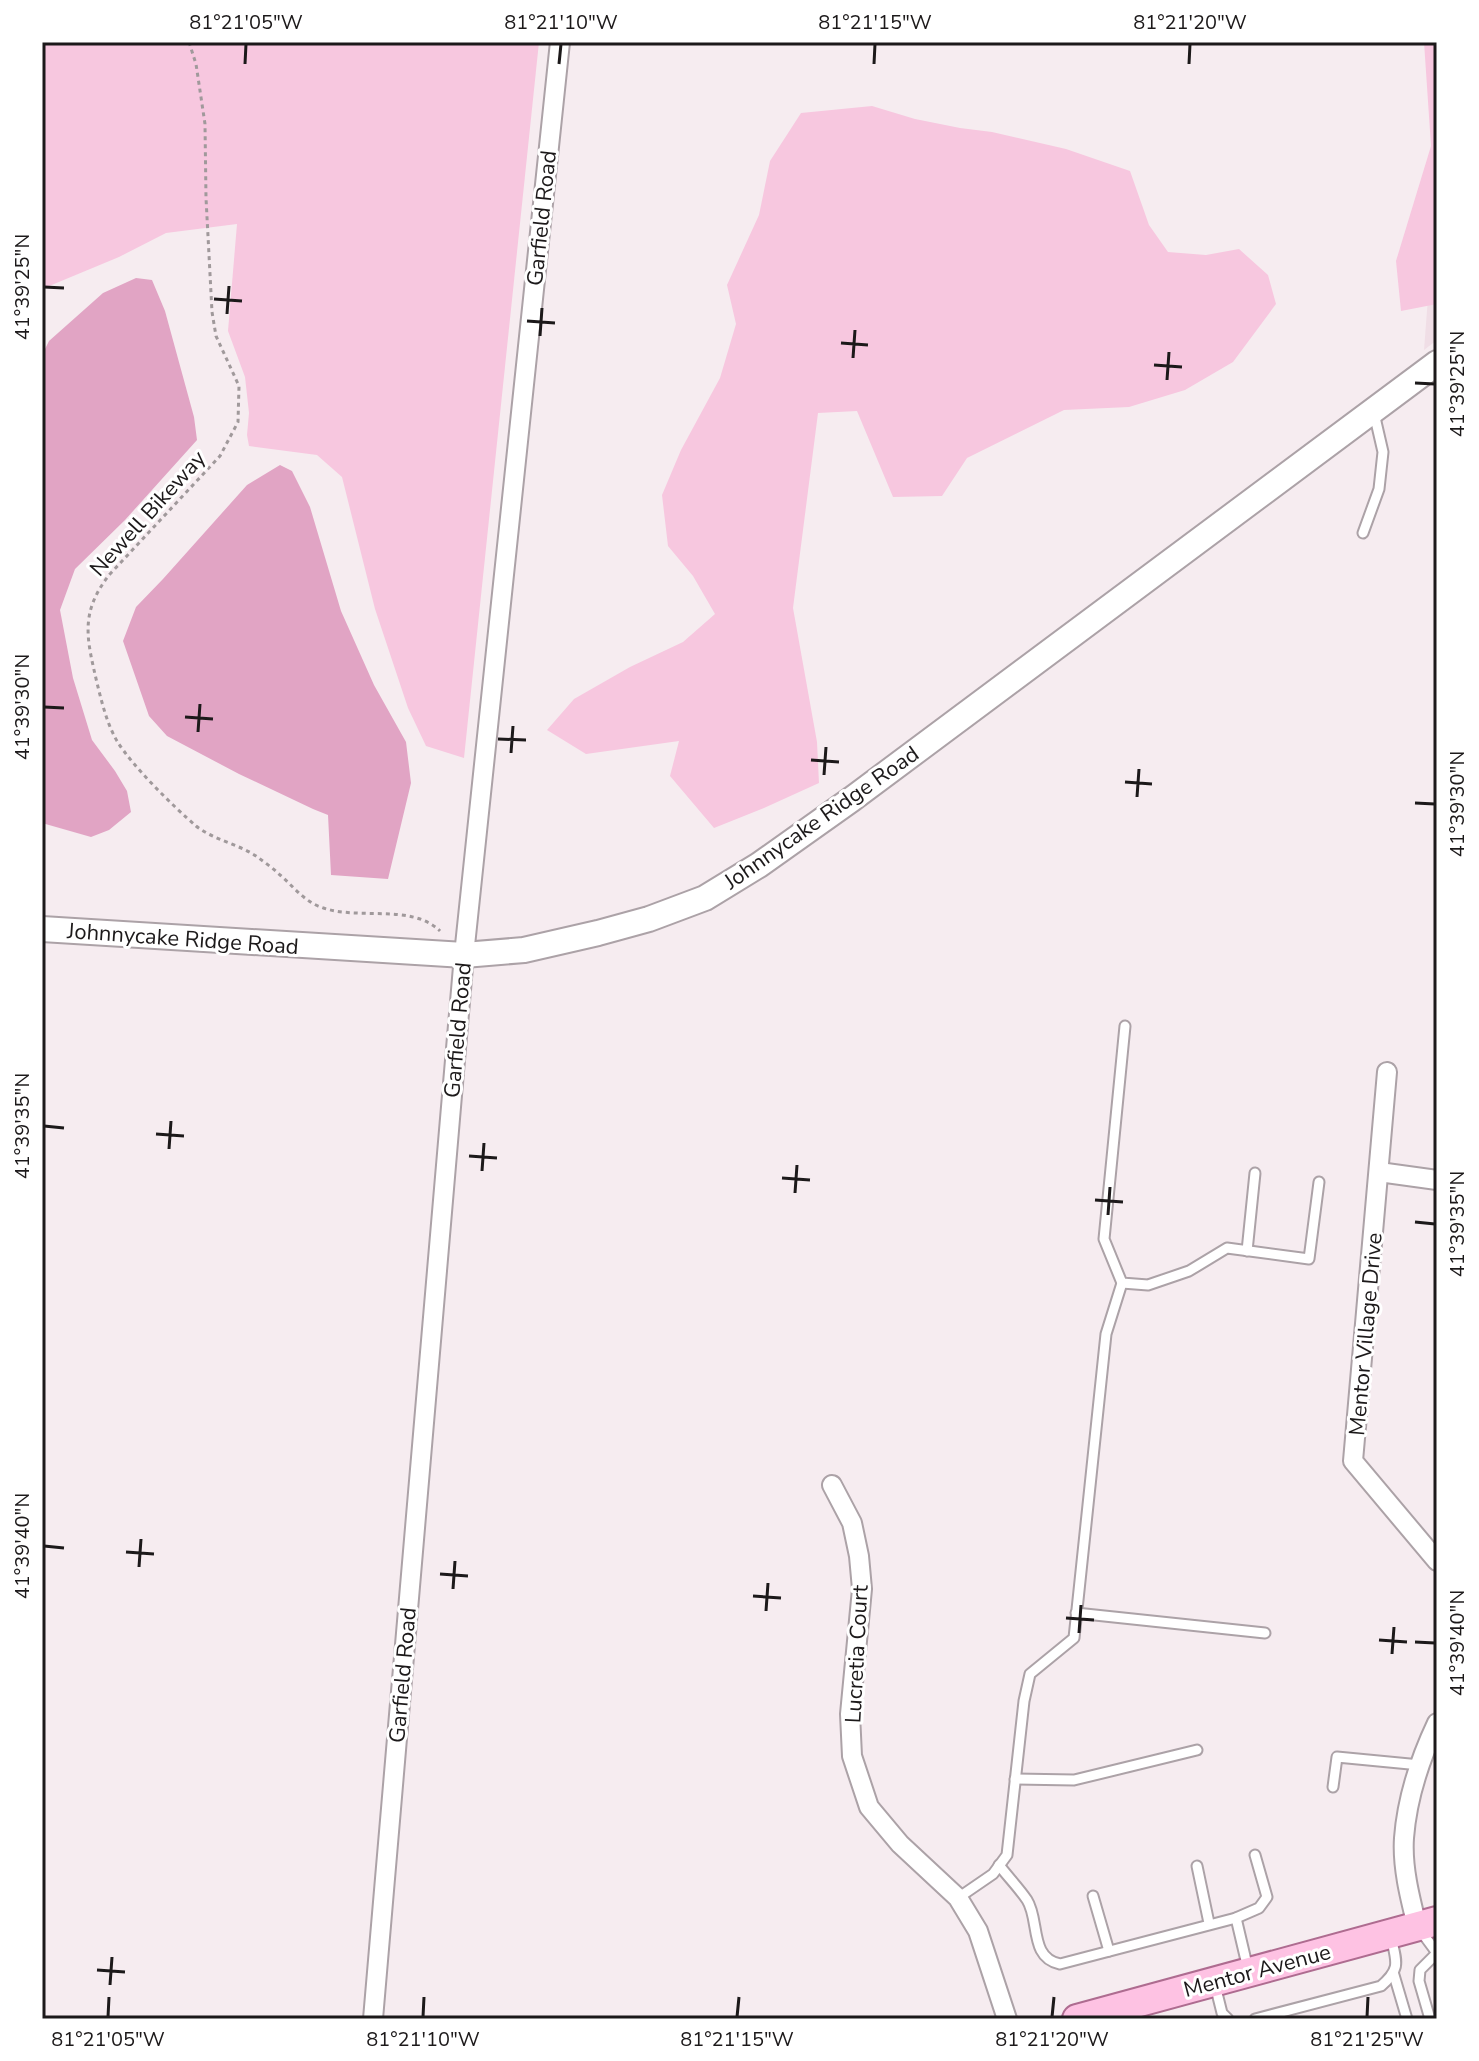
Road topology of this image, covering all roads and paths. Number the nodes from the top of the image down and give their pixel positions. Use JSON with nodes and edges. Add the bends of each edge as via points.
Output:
{"nodes":[{"id":1,"x":189,"y":42,"type":"edge"},
{"id":2,"x":560,"y":42,"type":"edge"},
{"id":3,"x":1437,"y":363,"type":"edge"},
{"id":4,"x":1373,"y":410,"type":"junction"},
{"id":5,"x":1363,"y":533,"type":"dead end"},
{"id":6,"x":42,"y":929,"type":"edge"},
{"id":7,"x":452,"y":954,"type":"junction"},
{"id":8,"x":1125,"y":1026,"type":"dead end"},
{"id":9,"x":1387,"y":1072,"type":"dead end"},
{"id":10,"x":1379,"y":1172,"type":"junction"},
{"id":11,"x":1255,"y":1173,"type":"dead end"},
{"id":12,"x":1437,"y":1180,"type":"edge"},
{"id":13,"x":1319,"y":1182,"type":"dead end"},
{"id":14,"x":1247,"y":1251,"type":"junction"},
{"id":15,"x":1122,"y":1283,"type":"junction"},
{"id":16,"x":832,"y":1485,"type":"dead end"},
{"id":17,"x":1437,"y":1561,"type":"edge"},
{"id":18,"x":1076,"y":1613,"type":"junction"},
{"id":19,"x":1265,"y":1633,"type":"dead end"},
{"id":20,"x":1437,"y":1723,"type":"edge"},
{"id":21,"x":1197,"y":1750,"type":"dead end"},
{"id":22,"x":1420,"y":1765,"type":"junction"},
{"id":23,"x":1015,"y":1779,"type":"junction"},
{"id":24,"x":1333,"y":1787,"type":"dead end"},
{"id":25,"x":1255,"y":1855,"type":"dead end"},
{"id":26,"x":999,"y":1865,"type":"junction"},
{"id":27,"x":1197,"y":1866,"type":"dead end"},
{"id":28,"x":1093,"y":1896,"type":"dead end"},
{"id":29,"x":958,"y":1898,"type":"junction"},
{"id":30,"x":1236,"y":1918,"type":"junction"},
{"id":31,"x":1209,"y":1923,"type":"junction"},
{"id":32,"x":1415,"y":1927,"type":"edge"},
{"id":33,"x":1109,"y":1951,"type":"junction"},
{"id":34,"x":1437,"y":1953,"type":"edge"},
{"id":35,"x":1249,"y":1972,"type":"junction"},
{"id":36,"x":1394,"y":1975,"type":"junction"},
{"id":37,"x":1214,"y":1982,"type":"junction"},
{"id":38,"x":373,"y":2019,"type":"edge"},
{"id":39,"x":1007,"y":2019,"type":"edge"},
{"id":40,"x":1077,"y":2019,"type":"edge"},
{"id":41,"x":1228,"y":2019,"type":"edge"},
{"id":42,"x":1255,"y":2019,"type":"edge"},
{"id":43,"x":1407,"y":2019,"type":"edge"},
{"id":44,"x":1430,"y":2019,"type":"edge"}],
"edges":[{"from":1,"to":7,"type":"path","name":"Newell Bikeway","via":[[205,124],[212,312],[216,336],[239,386],[238,422],[220,456],[96,594],[87,641],[101,697],[119,744],[198,827],[253,854],[327,910],[424,919],[441,932]]},
{"from":2,"to":7,"type":"street","name":"Garfield Road"},
{"from":3,"to":4,"type":"main road","name":"Johnnycake Ridge Road"},
{"from":4,"to":5,"type":"lane","via":[[1383,452],[1379,489]]},
{"from":4,"to":7,"type":"main road","name":"Johnnycake Ridge Road","via":[[852,799],[705,898],[649,919],[524,950]]},
{"from":6,"to":7,"type":"main road","name":"Johnnycake Ridge Road"},
{"from":7,"to":38,"type":"street","name":"Garfield Road"},
{"from":8,"to":15,"type":"lane","via":[[1104,1239]]},
{"from":9,"to":10,"type":"street","name":"Mentor Village Drive"},
{"from":10,"to":12,"type":"street"},
{"from":10,"to":17,"type":"street","name":"Mentor Village Drive","via":[[1353,1461]]},
{"from":11,"to":14,"type":"lane"},
{"from":13,"to":14,"type":"lane","via":[[1309,1259]]},
{"from":14,"to":15,"type":"lane","via":[[1227,1248],[1189,1271],[1148,1285]]},
{"from":15,"to":18,"type":"lane","via":[[1106,1334]]},
{"from":16,"to":29,"type":"street","name":"Lucretia Court","via":[[852,1523],[862,1589],[850,1714],[852,1756],[869,1807]]},
{"from":18,"to":19,"type":"lane"},
{"from":18,"to":23,"type":"lane","via":[[1074,1638],[1030,1674]]},
{"from":20,"to":22,"type":"street"},
{"from":21,"to":23,"type":"lane","via":[[1074,1780]]},
{"from":22,"to":24,"type":"lane","via":[[1337,1757]]},
{"from":22,"to":32,"type":"street","via":[[1404,1840]]},
{"from":23,"to":26,"type":"lane","via":[[1007,1855]]},
{"from":25,"to":30,"type":"lane","via":[[1267,1897],[1259,1908]]},
{"from":26,"to":29,"type":"lane"},
{"from":26,"to":33,"type":"lane","via":[[1029,1903],[1047,1960],[1060,1964]]},
{"from":27,"to":31,"type":"lane"},
{"from":28,"to":33,"type":"lane"},
{"from":29,"to":39,"type":"street","name":"Lucretia Court","via":[[978,1931]]},
{"from":30,"to":31,"type":"lane"},
{"from":30,"to":35,"type":"lane"},
{"from":31,"to":33,"type":"lane"},
{"from":32,"to":34,"type":"lane"},
{"from":32,"to":35,"type":"main road","name":"Mentor Avenue"},
{"from":32,"to":36,"type":"lane"},
{"from":34,"to":44,"type":"lane","via":[[1420,1970]]},
{"from":35,"to":37,"type":"main road","name":"Mentor Avenue"},
{"from":36,"to":42,"type":"lane","via":[[1381,1986]]},
{"from":36,"to":43,"type":"lane"},
{"from":37,"to":40,"type":"main road","name":"Mentor Avenue"},
{"from":37,"to":41,"type":"lane"}]}
